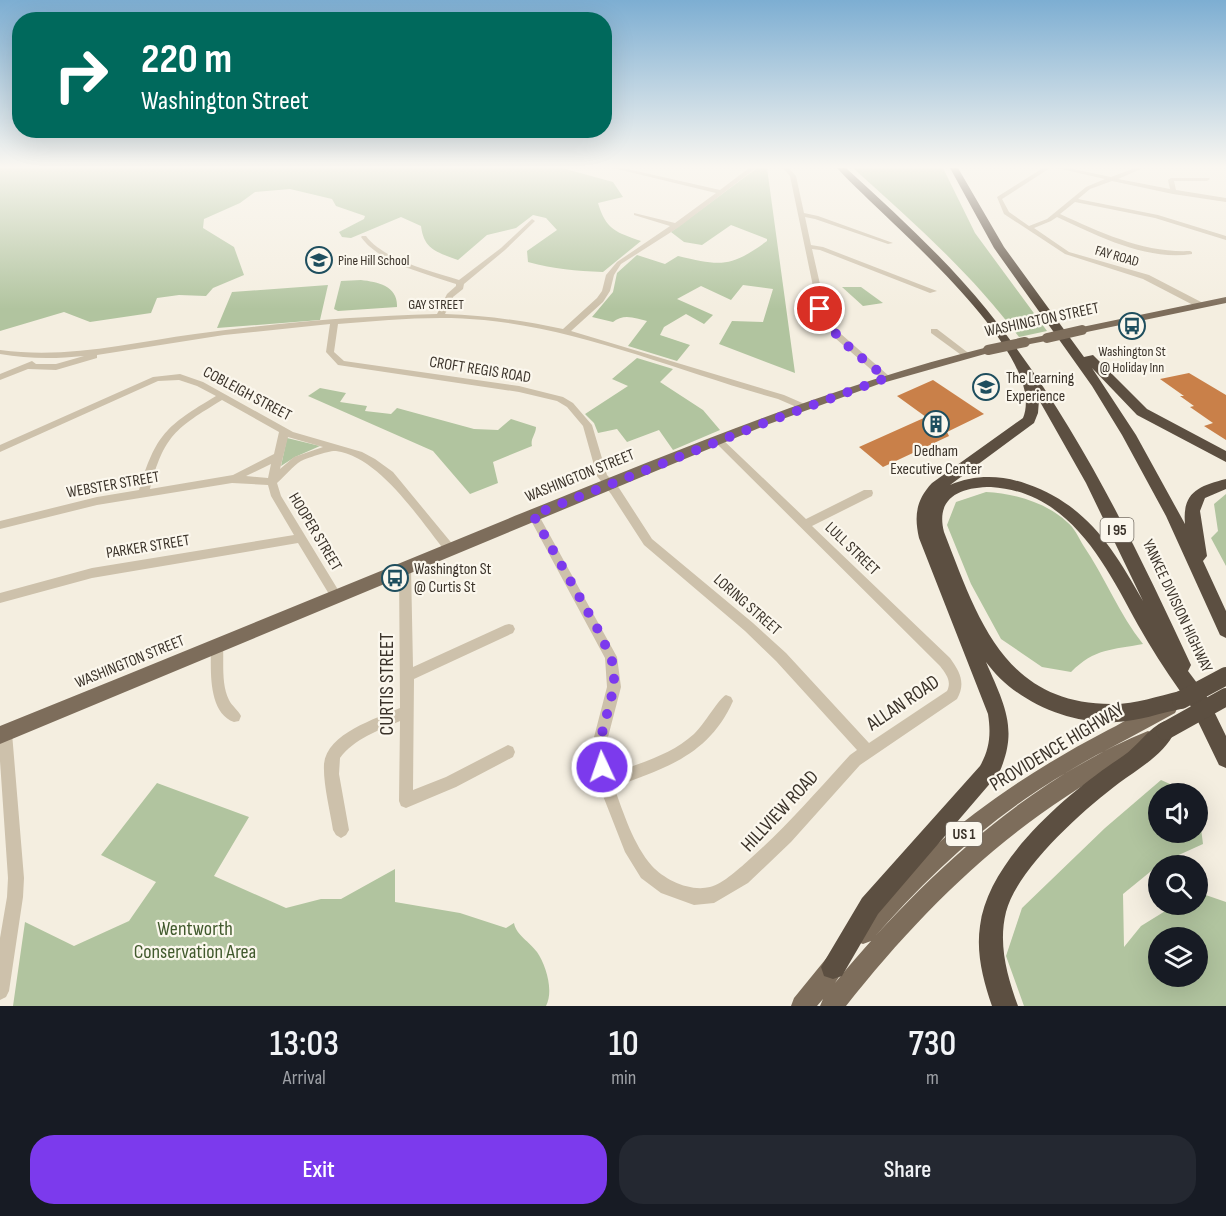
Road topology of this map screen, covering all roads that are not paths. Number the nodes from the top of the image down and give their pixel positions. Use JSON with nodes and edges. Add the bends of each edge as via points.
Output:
{"nodes":[{"id":1,"x":800,"y":214,"type":"edge"},
{"id":2,"x":639,"y":215,"type":"edge"},
{"id":3,"x":691,"y":215,"type":"edge"},
{"id":4,"x":805,"y":215,"type":"edge"},
{"id":5,"x":890,"y":215,"type":"edge"},
{"id":6,"x":980,"y":215,"type":"edge"},
{"id":7,"x":1009,"y":215,"type":"edge"},
{"id":8,"x":1054,"y":215,"type":"edge"},
{"id":9,"x":1058,"y":215,"type":"edge"},
{"id":10,"x":1151,"y":215,"type":"edge"},
{"id":11,"x":532,"y":222,"type":"dead end"},
{"id":12,"x":677,"y":226,"type":"junction"},
{"id":13,"x":1217,"y":226,"type":"dead end"},
{"id":14,"x":1029,"y":228,"type":"junction"},
{"id":15,"x":1208,"y":232,"type":"junction"},
{"id":16,"x":364,"y":237,"type":"dead end"},
{"id":17,"x":1226,"y":238,"type":"edge"},
{"id":18,"x":890,"y":243,"type":"dead end"},
{"id":19,"x":807,"y":246,"type":"junction"},
{"id":20,"x":1190,"y":253,"type":"dead end"},
{"id":21,"x":835,"y":254,"type":"junction"},
{"id":22,"x":809,"y":256,"type":"junction"},
{"id":23,"x":460,"y":283,"type":"junction"},
{"id":24,"x":933,"y":291,"type":"dead end"},
{"id":25,"x":1226,"y":300,"type":"edge"},
{"id":26,"x":1200,"y":305,"type":"junction"},
{"id":27,"x":440,"y":316,"type":"junction"},
{"id":28,"x":334,"y":323,"type":"junction"},
{"id":29,"x":934,"y":331,"type":"dead end"},
{"id":30,"x":564,"y":333,"type":"junction"},
{"id":31,"x":1051,"y":333,"type":"junction"},
{"id":32,"x":102,"y":351,"type":"junction"},
{"id":33,"x":2,"y":353,"type":"edge"},
{"id":34,"x":48,"y":355,"type":"junction"},
{"id":35,"x":967,"y":355,"type":"junction"},
{"id":36,"x":1022,"y":364,"type":"junction"},
{"id":37,"x":27,"y":366,"type":"junction"},
{"id":38,"x":1,"y":377,"type":"edge"},
{"id":39,"x":886,"y":378,"type":"junction"},
{"id":40,"x":223,"y":396,"type":"junction"},
{"id":41,"x":800,"y":409,"type":"junction"},
{"id":42,"x":284,"y":432,"type":"junction"},
{"id":43,"x":718,"y":440,"type":"junction"},
{"id":44,"x":334,"y":447,"type":"junction"},
{"id":45,"x":0,"y":449,"type":"edge"},
{"id":46,"x":278,"y":456,"type":"junction"},
{"id":47,"x":1226,"y":457,"type":"edge"},
{"id":48,"x":231,"y":480,"type":"junction"},
{"id":49,"x":272,"y":482,"type":"junction"},
{"id":50,"x":608,"y":484,"type":"junction"},
{"id":51,"x":1226,"y":484,"type":"edge"},
{"id":52,"x":143,"y":494,"type":"junction"},
{"id":53,"x":868,"y":494,"type":"dead end"},
{"id":54,"x":533,"y":515,"type":"junction"},
{"id":55,"x":0,"y":525,"type":"edge"},
{"id":56,"x":804,"y":525,"type":"junction"},
{"id":57,"x":302,"y":538,"type":"junction"},
{"id":58,"x":450,"y":549,"type":"junction"},
{"id":59,"x":405,"y":567,"type":"junction"},
{"id":60,"x":1201,"y":571,"type":"junction"},
{"id":61,"x":336,"y":596,"type":"junction"},
{"id":62,"x":0,"y":597,"type":"edge"},
{"id":63,"x":508,"y":629,"type":"dead end"},
{"id":64,"x":1226,"y":630,"type":"edge"},
{"id":65,"x":217,"y":645,"type":"junction"},
{"id":66,"x":407,"y":676,"type":"junction"},
{"id":67,"x":1226,"y":676,"type":"edge"},
{"id":68,"x":957,"y":684,"type":"joint"},
{"id":69,"x":1226,"y":697,"type":"edge"},
{"id":70,"x":726,"y":701,"type":"dead end"},
{"id":71,"x":1175,"y":709,"type":"junction"},
{"id":72,"x":407,"y":711,"type":"junction"},
{"id":73,"x":234,"y":716,"type":"dead end"},
{"id":74,"x":2,"y":734,"type":"edge"},
{"id":75,"x":867,"y":751,"type":"junction"},
{"id":76,"x":508,"y":752,"type":"dead end"},
{"id":77,"x":1226,"y":758,"type":"edge"},
{"id":78,"x":605,"y":783,"type":"junction"},
{"id":79,"x":341,"y":830,"type":"dead end"},
{"id":80,"x":833,"y":967,"type":"junction"},
{"id":81,"x":0,"y":991,"type":"edge"},
{"id":82,"x":802,"y":1006,"type":"edge"},
{"id":83,"x":831,"y":1006,"type":"edge"},
{"id":84,"x":1005,"y":1006,"type":"edge"}],
"edges":[{"from":1,"to":19,"type":"street"},
{"from":2,"to":12,"type":"street"},
{"from":3,"to":12,"type":"street"},
{"from":4,"to":18,"type":"street"},
{"from":5,"to":36,"type":"highway","name":"YANKEE DIVISION HIGHWAY","number":"I 95","via":[[952,275]]},
{"from":6,"to":31,"type":"highway","name":"YANKEE DIVISION HIGHWAY"},
{"from":7,"to":14,"type":"street","name":"FAY ROAD"},
{"from":8,"to":14,"type":"street"},
{"from":9,"to":20,"type":"street","via":[[1133,245],[1173,254]]},
{"from":10,"to":15,"type":"street"},
{"from":11,"to":23,"type":"street"},
{"from":12,"to":30,"type":"street","via":[[619,263],[600,300]]},
{"from":13,"to":15,"type":"street"},
{"from":14,"to":26,"type":"street","name":"FAY ROAD","via":[[1067,253],[1146,277]]},
{"from":15,"to":17,"type":"street"},
{"from":16,"to":23,"type":"street","via":[[370,246]]},
{"from":19,"to":21,"type":"street"},
{"from":19,"to":22,"type":"street"},
{"from":21,"to":22,"type":"street"},
{"from":21,"to":24,"type":"street"},
{"from":22,"to":39,"type":"street","via":[[826,322]]},
{"from":23,"to":27,"type":"street"},
{"from":25,"to":26,"type":"main road","name":"WASHINGTON STREET"},
{"from":26,"to":31,"type":"main road","name":"WASHINGTON STREET","bridge":true},
{"from":27,"to":28,"type":"street","name":"GAY STREET"},
{"from":27,"to":30,"type":"street","name":"GAY STREET","via":[[491,319]]},
{"from":28,"to":32,"type":"street","name":"GAY STREET"},
{"from":28,"to":50,"type":"street","name":"CROFT REGIS ROAD","via":[[330,352],[341,363],[519,389],[560,399],[587,425],[595,458]]},
{"from":29,"to":35,"type":"street"},
{"from":30,"to":41,"type":"street","name":"GAY STREET","via":[[763,393]]},
{"from":31,"to":35,"type":"main road","name":"WASHINGTON STREET","bridge":true},
{"from":31,"to":47,"type":"highway","via":[[1080,347],[1142,412]]},
{"from":31,"to":60,"type":"highway","name":"YANKEE DIVISION HIGHWAY","via":[[1098,385],[1171,510]]},
{"from":32,"to":34,"type":"street","name":"GAY STREET"},
{"from":32,"to":37,"type":"street","name":"GAY STREET","via":[[56,367]]},
{"from":33,"to":34,"type":"street","name":"GAY STREET"},
{"from":33,"to":38,"type":"street","via":[[13,365]]},
{"from":34,"to":37,"type":"street"},
{"from":35,"to":39,"type":"main road","name":"WASHINGTON STREET"},
{"from":36,"to":71,"type":"highway","name":"YANKEE DIVISION HIGHWAY","number":"I 95","via":[[1086,468]]},
{"from":36,"to":80,"type":"highway","via":[[1034,402],[1029,420],[931,493],[922,512],[927,537],[998,714],[1001,728],[997,756],[987,773],[870,906]]},
{"from":37,"to":38,"type":"street"},
{"from":39,"to":41,"type":"main road","name":"WASHINGTON STREET"},
{"from":40,"to":42,"type":"street","name":"COBLEIGH STREET"},
{"from":40,"to":45,"type":"street","name":"COBLEIGH STREET","via":[[180,377],[156,380]]},
{"from":40,"to":52,"type":"street","via":[[179,423],[163,440]]},
{"from":41,"to":43,"type":"main road","name":"WASHINGTON STREET"},
{"from":42,"to":44,"type":"street","name":"COBLEIGH STREET"},
{"from":42,"to":46,"type":"street","name":"HOOPER STREET"},
{"from":43,"to":50,"type":"main road","name":"WASHINGTON STREET"},
{"from":43,"to":56,"type":"street","name":"LULL STREET"},
{"from":44,"to":49,"type":"street","name":"HOOPER STREET","via":[[297,459]]},
{"from":44,"to":58,"type":"street","name":"COBLEIGH STREET","via":[[366,457],[383,469]]},
{"from":46,"to":48,"type":"street","name":"WEBSTER STREET"},
{"from":46,"to":49,"type":"street","name":"HOOPER STREET"},
{"from":48,"to":49,"type":"street","name":"WEBSTER STREET"},
{"from":48,"to":52,"type":"street","name":"WEBSTER STREET"},
{"from":49,"to":57,"type":"street","name":"HOOPER STREET","via":[[276,496]]},
{"from":50,"to":54,"type":"main road","name":"WASHINGTON STREET"},
{"from":50,"to":75,"type":"street","name":"LORING STREET","via":[[648,542],[765,642]]},
{"from":51,"to":60,"type":"highway","via":[[1202,493],[1191,507]]},
{"from":52,"to":55,"type":"street","name":"WEBSTER STREET"},
{"from":53,"to":56,"type":"street"},
{"from":54,"to":58,"type":"main road","name":"WASHINGTON STREET"},
{"from":54,"to":78,"type":"street","name":"HILLVIEW ROAD","via":[[601,635],[614,666],[614,687],[600,741]]},
{"from":56,"to":68,"type":"street","name":"LULL STREET","via":[[945,662]]},
{"from":57,"to":61,"type":"street","name":"HOOPER STREET"},
{"from":57,"to":62,"type":"street","name":"PARKER STREET","via":[[92,573]]},
{"from":58,"to":59,"type":"main road","name":"WASHINGTON STREET"},
{"from":59,"to":61,"type":"main road","name":"WASHINGTON STREET"},
{"from":59,"to":66,"type":"street","name":"CURTIS STREET"},
{"from":60,"to":64,"type":"highway","name":"YANKEE DIVISION HIGHWAY"},
{"from":61,"to":65,"type":"main road","name":"WASHINGTON STREET"},
{"from":63,"to":66,"type":"street"},
{"from":65,"to":73,"type":"street","via":[[218,692]]},
{"from":65,"to":74,"type":"main road","name":"WASHINGTON STREET"},
{"from":66,"to":72,"type":"street","name":"CURTIS STREET"},
{"from":67,"to":71,"type":"highway","name":"PROVIDENCE HIGHWAY","number":"US 1","bridge":true},
{"from":68,"to":75,"type":"street","name":"ALLAN ROAD","via":[[952,695]]},
{"from":69,"to":71,"type":"highway","name":"PROVIDENCE HIGHWAY","bridge":true},
{"from":70,"to":78,"type":"street","via":[[711,726],[680,753]]},
{"from":71,"to":71,"type":"highway","via":[[1114,713],[1076,710],[1035,693],[1003,669],[980,636],[936,532],[933,517],[940,500],[965,484],[997,482],[1036,492],[1071,512],[1097,540],[1134,599],[1157,643]]},
{"from":71,"to":77,"type":"highway","name":"YANKEE DIVISION HIGHWAY","number":"I 95"},
{"from":71,"to":80,"type":"main road","name":"PROVIDENCE HIGHWAY","number":"US 1","via":[[1046,775],[1001,805],[913,881]]},
{"from":71,"to":83,"type":"main road","name":"PROVIDENCE HIGHWAY","via":[[986,843],[911,913]]},
{"from":71,"to":84,"type":"highway","via":[[1134,760],[1094,791],[1010,876],[998,899],[991,926],[994,971]]},
{"from":72,"to":76,"type":"street","name":"CURTIS STREET","via":[[406,801]]},
{"from":72,"to":79,"type":"street","via":[[349,740],[336,751],[331,765]]},
{"from":74,"to":81,"type":"street","via":[[16,878]]},
{"from":75,"to":78,"type":"street","name":"HILLVIEW ROAD","via":[[767,856],[714,895],[694,897],[667,887],[647,872],[630,847]]},
{"from":80,"to":82,"type":"main road","name":"PROVIDENCE HIGHWAY","number":"US 1"}]}
